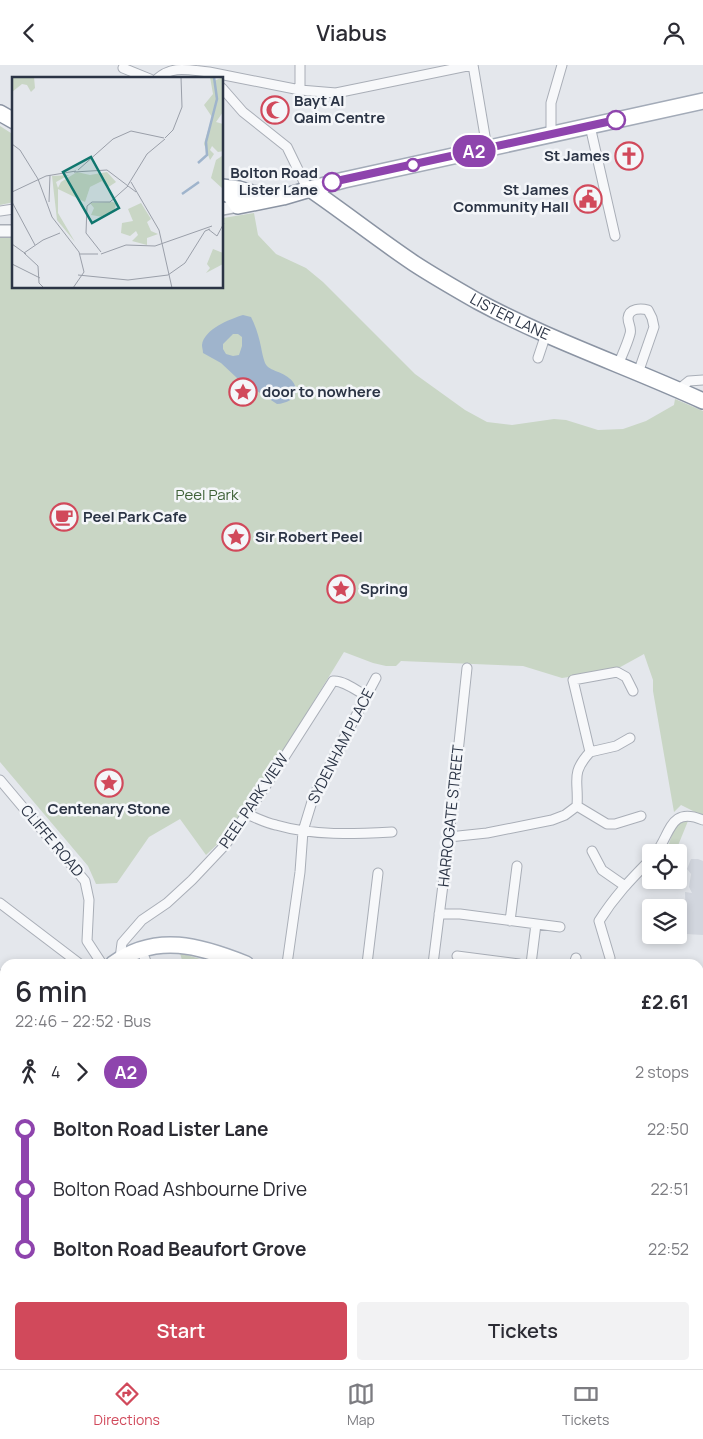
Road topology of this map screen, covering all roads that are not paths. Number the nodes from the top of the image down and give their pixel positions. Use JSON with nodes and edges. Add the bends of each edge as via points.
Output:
{"nodes":[{"id":1,"x":300,"y":65,"type":"edge"},
{"id":2,"x":473,"y":65,"type":"edge"},
{"id":3,"x":562,"y":65,"type":"edge"},
{"id":4,"x":123,"y":68,"type":"dead end"},
{"id":5,"x":210,"y":72,"type":"edge"},
{"id":6,"x":198,"y":75,"type":"edge"},
{"id":7,"x":145,"y":77,"type":"edge"},
{"id":8,"x":159,"y":77,"type":"edge"},
{"id":9,"x":224,"y":90,"type":"edge"},
{"id":10,"x":300,"y":90,"type":"junction"},
{"id":11,"x":703,"y":101,"type":"edge"},
{"id":12,"x":0,"y":113,"type":"edge"},
{"id":13,"x":12,"y":120,"type":"edge"},
{"id":14,"x":590,"y":126,"type":"junction"},
{"id":15,"x":551,"y":134,"type":"junction"},
{"id":16,"x":487,"y":149,"type":"junction"},
{"id":17,"x":344,"y":180,"type":"junction"},
{"id":18,"x":224,"y":187,"type":"edge"},
{"id":19,"x":310,"y":189,"type":"junction"},
{"id":20,"x":224,"y":193,"type":"edge"},
{"id":21,"x":276,"y":198,"type":"junction"},
{"id":22,"x":332,"y":205,"type":"junction"},
{"id":23,"x":230,"y":208,"type":"edge"},
{"id":24,"x":615,"y":236,"type":"dead end"},
{"id":25,"x":546,"y":334,"type":"junction"},
{"id":26,"x":538,"y":358,"type":"dead end"},
{"id":27,"x":618,"y":365,"type":"junction"},
{"id":28,"x":638,"y":373,"type":"junction"},
{"id":29,"x":703,"y":380,"type":"edge"},
{"id":30,"x":679,"y":389,"type":"junction"},
{"id":31,"x":703,"y":401,"type":"edge"},
{"id":32,"x":467,"y":668,"type":"dead end"},
{"id":33,"x":376,"y":678,"type":"dead end"},
{"id":34,"x":633,"y":691,"type":"dead end"},
{"id":35,"x":366,"y":696,"type":"junction"},
{"id":36,"x":630,"y":738,"type":"dead end"},
{"id":37,"x":590,"y":753,"type":"junction"},
{"id":38,"x":0,"y":780,"type":"edge"},
{"id":39,"x":577,"y":806,"type":"junction"},
{"id":40,"x":247,"y":814,"type":"junction"},
{"id":41,"x":641,"y":816,"type":"dead end"},
{"id":42,"x":703,"y":820,"type":"edge"},
{"id":43,"x":303,"y":831,"type":"junction"},
{"id":44,"x":392,"y":832,"type":"dead end"},
{"id":45,"x":449,"y":837,"type":"junction"},
{"id":46,"x":661,"y":844,"type":"edge"},
{"id":47,"x":592,"y":851,"type":"dead end"},
{"id":48,"x":516,"y":866,"type":"dead end"},
{"id":49,"x":642,"y":867,"type":"edge"},
{"id":50,"x":378,"y":873,"type":"dead end"},
{"id":51,"x":625,"y":886,"type":"junction"},
{"id":52,"x":0,"y":903,"type":"edge"},
{"id":53,"x":439,"y":914,"type":"junction"},
{"id":54,"x":510,"y":921,"type":"junction"},
{"id":55,"x":536,"y":924,"type":"junction"},
{"id":56,"x":560,"y":927,"type":"dead end"},
{"id":57,"x":141,"y":949,"type":"junction"},
{"id":58,"x":457,"y":956,"type":"dead end"},
{"id":59,"x":610,"y":957,"type":"dead end"},
{"id":60,"x":73,"y":959,"type":"edge"},
{"id":61,"x":99,"y":959,"type":"edge"},
{"id":62,"x":118,"y":959,"type":"edge"},
{"id":63,"x":121,"y":959,"type":"edge"},
{"id":64,"x":145,"y":959,"type":"edge"},
{"id":65,"x":234,"y":959,"type":"edge"},
{"id":66,"x":288,"y":959,"type":"edge"},
{"id":67,"x":368,"y":959,"type":"edge"},
{"id":68,"x":434,"y":959,"type":"edge"},
{"id":69,"x":480,"y":959,"type":"edge"},
{"id":70,"x":532,"y":959,"type":"edge"}],
"edges":[{"from":1,"to":10,"type":"street"},
{"from":2,"to":10,"type":"street","via":[[336,93]]},
{"from":2,"to":16,"type":"street"},
{"from":3,"to":15,"type":"street","via":[[551,103]]},
{"from":4,"to":7,"type":"street"},
{"from":5,"to":6,"type":"street"},
{"from":5,"to":10,"type":"street"},
{"from":6,"to":8,"type":"street","via":[[178,66],[164,71]]},
{"from":9,"to":19,"type":"street","via":[[243,112],[287,147]]},
{"from":11,"to":14,"type":"main road"},
{"from":12,"to":13,"type":"main road"},
{"from":14,"to":15,"type":"main road"},
{"from":14,"to":24,"type":"street"},
{"from":15,"to":16,"type":"main road"},
{"from":16,"to":17,"type":"main road"},
{"from":17,"to":19,"type":"main road"},
{"from":17,"to":22,"type":"main road","via":[[333,197]]},
{"from":18,"to":21,"type":"main road"},
{"from":19,"to":21,"type":"main road"},
{"from":19,"to":22,"type":"main road","name":"LISTER LANE"},
{"from":20,"to":23,"type":"main road","via":[[230,195]]},
{"from":21,"to":22,"type":"main road","name":"LISTER LANE"},
{"from":21,"to":23,"type":"main road"},
{"from":22,"to":25,"type":"main road","name":"LISTER LANE","via":[[416,265],[478,301]]},
{"from":25,"to":26,"type":"street"},
{"from":25,"to":27,"type":"main road","name":"LISTER LANE"},
{"from":27,"to":28,"type":"main road","name":"LISTER LANE"},
{"from":27,"to":28,"type":"street","via":[[631,331],[630,313],[635,309],[648,310],[654,327]]},
{"from":28,"to":30,"type":"main road","name":"LISTER LANE"},
{"from":29,"to":30,"type":"street","via":[[690,381]]},
{"from":30,"to":31,"type":"main road","name":"LISTER LANE"},
{"from":32,"to":45,"type":"street","name":"HARROGATE STREET"},
{"from":33,"to":35,"type":"street","name":"SYDENHAM PLACE"},
{"from":34,"to":37,"type":"street","via":[[626,677],[617,672],[573,680]]},
{"from":35,"to":40,"type":"street","name":"PEEL PARK VIEW","via":[[333,681]]},
{"from":35,"to":43,"type":"street","name":"SYDENHAM PLACE","via":[[314,795]]},
{"from":36,"to":37,"type":"street","via":[[616,746]]},
{"from":37,"to":39,"type":"street","via":[[577,771]]},
{"from":38,"to":61,"type":"street","name":"CLIFFE ROAD","via":[[85,881],[89,899],[87,941]]},
{"from":39,"to":41,"type":"street","via":[[607,824]]},
{"from":39,"to":45,"type":"street","via":[[552,820]]},
{"from":40,"to":43,"type":"street"},
{"from":40,"to":62,"type":"street","name":"PEEL PARK VIEW","via":[[226,844],[192,880],[142,921],[122,943]]},
{"from":42,"to":46,"type":"street","via":[[687,815],[678,818]]},
{"from":43,"to":44,"type":"street","via":[[337,835]]},
{"from":43,"to":66,"type":"street","name":"SYDENHAM PLACE"},
{"from":45,"to":53,"type":"street","name":"HARROGATE STREET"},
{"from":47,"to":51,"type":"street","via":[[602,871]]},
{"from":48,"to":54,"type":"street"},
{"from":49,"to":51,"type":"street"},
{"from":50,"to":67,"type":"street"},
{"from":51,"to":59,"type":"street","via":[[599,921]]},
{"from":52,"to":60,"type":"street"},
{"from":53,"to":54,"type":"street"},
{"from":53,"to":68,"type":"street","name":"HARROGATE STREET"},
{"from":54,"to":55,"type":"street"},
{"from":55,"to":56,"type":"street"},
{"from":55,"to":70,"type":"street"},
{"from":57,"to":63,"type":"main road"},
{"from":57,"to":64,"type":"street"},
{"from":57,"to":65,"type":"main road","via":[[167,944],[191,946]]},
{"from":58,"to":69,"type":"street"}]}
